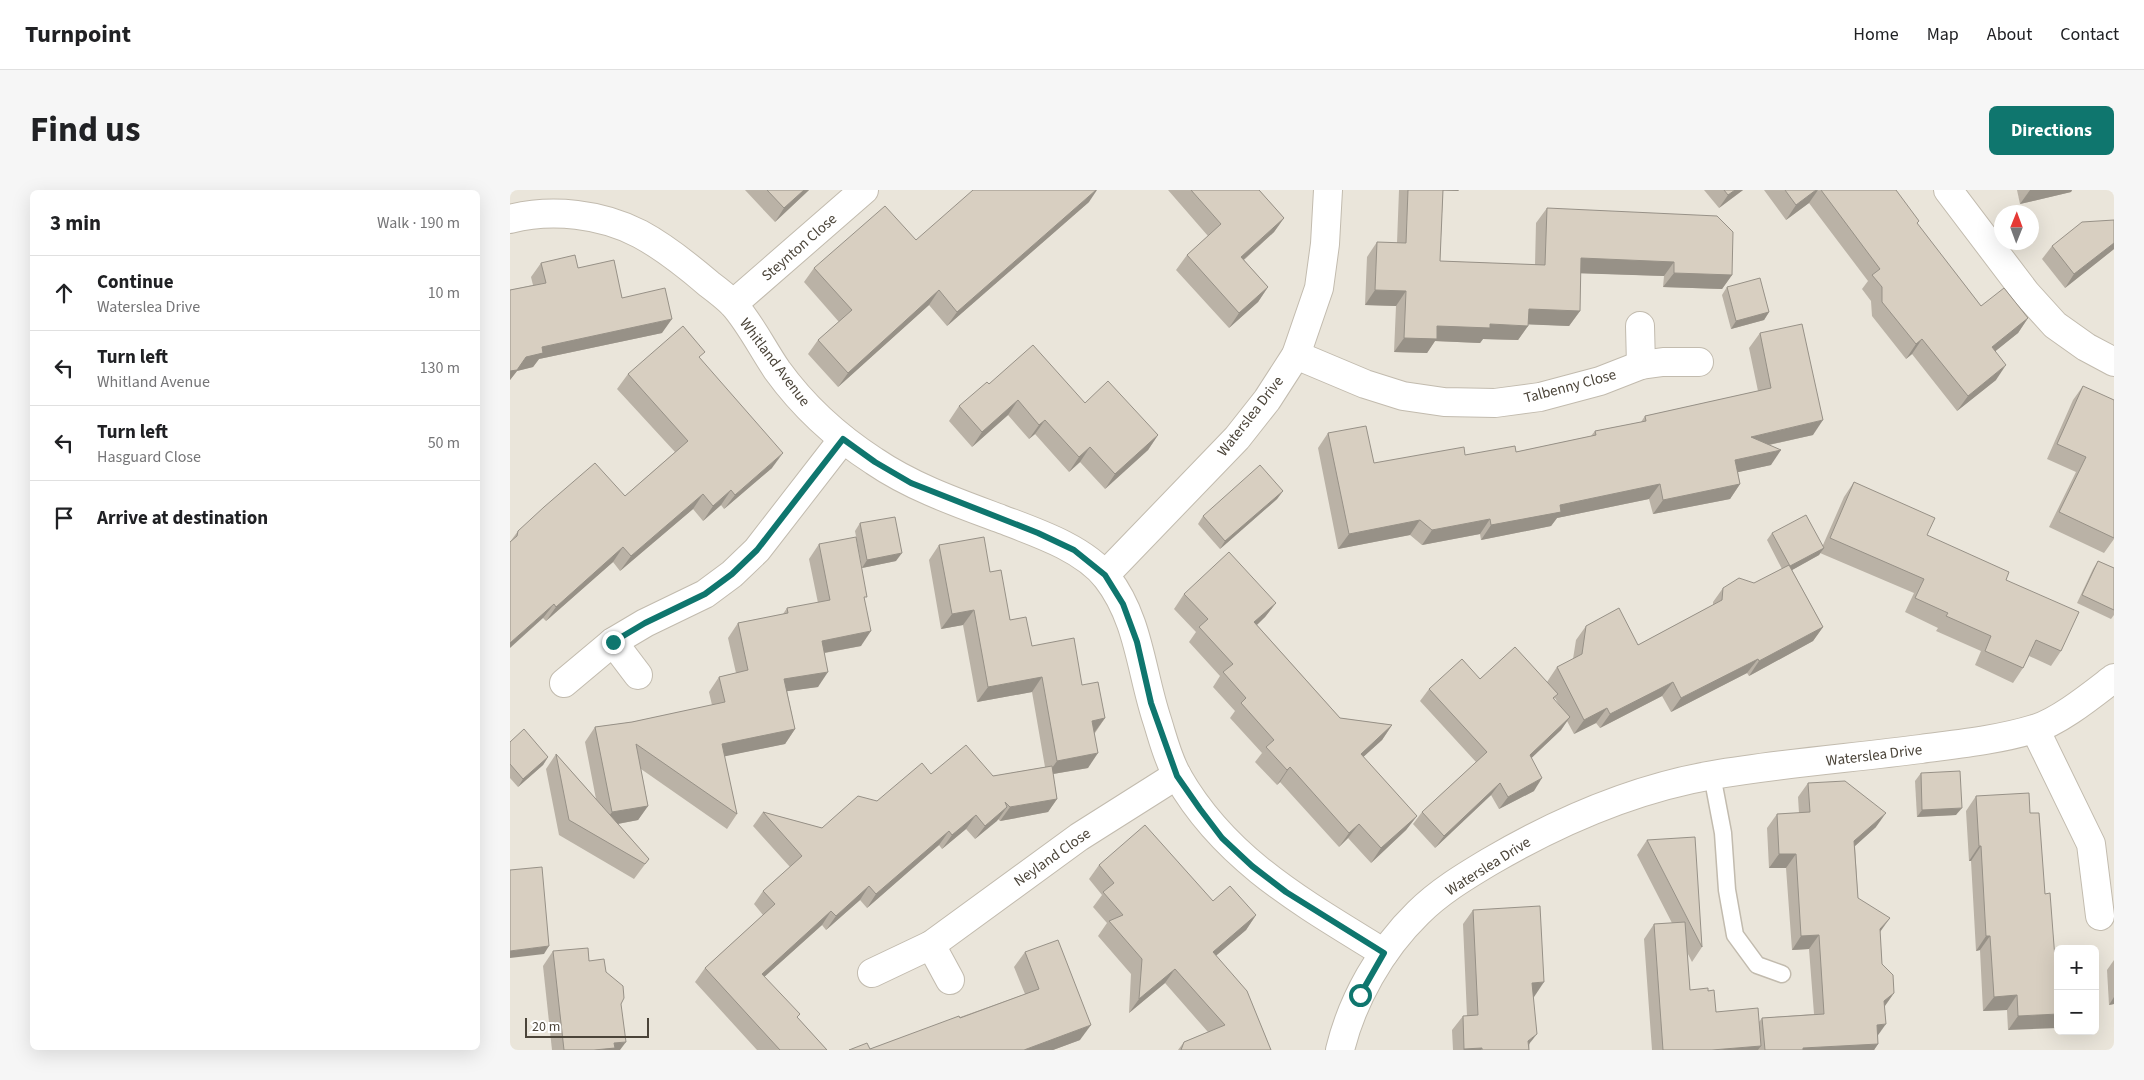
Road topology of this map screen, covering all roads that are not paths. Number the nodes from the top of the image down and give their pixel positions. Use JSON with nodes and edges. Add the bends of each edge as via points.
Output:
{"nodes":[{"id":1,"x":864,"y":190,"type":"edge"},
{"id":2,"x":1328,"y":190,"type":"edge"},
{"id":3,"x":1948,"y":190,"type":"edge"},
{"id":4,"x":510,"y":219,"type":"edge"},
{"id":5,"x":733,"y":304,"type":"junction"},
{"id":6,"x":1640,"y":326,"type":"dead end"},
{"id":7,"x":1296,"y":355,"type":"junction"},
{"id":8,"x":1699,"y":362,"type":"dead end"},
{"id":9,"x":2114,"y":362,"type":"edge"},
{"id":10,"x":1641,"y":365,"type":"junction"},
{"id":11,"x":843,"y":439,"type":"junction"},
{"id":12,"x":1105,"y":575,"type":"junction"},
{"id":13,"x":613,"y":642,"type":"junction"},
{"id":14,"x":638,"y":675,"type":"dead end"},
{"id":15,"x":2114,"y":678,"type":"edge"},
{"id":16,"x":564,"y":683,"type":"dead end"},
{"id":17,"x":2035,"y":729,"type":"junction"},
{"id":18,"x":1712,"y":775,"type":"junction"},
{"id":19,"x":1177,"y":776,"type":"junction"},
{"id":20,"x":2102,"y":840,"type":"edge"},
{"id":21,"x":2100,"y":916,"type":"dead end"},
{"id":22,"x":931,"y":946,"type":"junction"},
{"id":23,"x":1384,"y":953,"type":"junction"},
{"id":24,"x":872,"y":973,"type":"dead end"},
{"id":25,"x":1782,"y":974,"type":"dead end"},
{"id":26,"x":950,"y":980,"type":"dead end"},
{"id":27,"x":1340,"y":1050,"type":"edge"}],
"edges":[{"from":1,"to":5,"type":"street","name":"Steynton Close"},
{"from":2,"to":7,"type":"street","name":"Waterslea Drive","via":[[1319,288]]},
{"from":3,"to":9,"type":"street","via":[[2026,293],[2055,325]]},
{"from":4,"to":5,"type":"street","name":"Whitland Avenue","via":[[546,213],[608,221],[665,248]]},
{"from":5,"to":11,"type":"street","name":"Whitland Avenue","via":[[779,372],[809,409]]},
{"from":6,"to":10,"type":"street"},
{"from":7,"to":10,"type":"street","name":"Talbenny Close","via":[[1403,396],[1495,404],[1549,395],[1600,381]]},
{"from":7,"to":12,"type":"street","name":"Waterslea Drive","via":[[1237,438]]},
{"from":8,"to":10,"type":"street","name":"Talbenny Close"},
{"from":11,"to":12,"type":"street","name":"Whitland Avenue","via":[[911,483],[1074,550]]},
{"from":11,"to":13,"type":"street","via":[[757,550],[732,574],[705,594]]},
{"from":12,"to":19,"type":"street","name":"Whitland Avenue","via":[[1123,604],[1137,642],[1151,703]]},
{"from":13,"to":14,"type":"street"},
{"from":13,"to":16,"type":"street"},
{"from":15,"to":17,"type":"street","name":"Waterslea Drive","via":[[2079,705]]},
{"from":17,"to":18,"type":"street","name":"Waterslea Drive","via":[[1971,742]]},
{"from":17,"to":20,"type":"street"},
{"from":18,"to":23,"type":"street","name":"Waterslea Drive","via":[[1652,789],[1597,807],[1554,826],[1460,879],[1418,913]]},
{"from":18,"to":25,"type":"lane","via":[[1723,833],[1727,890],[1735,935],[1757,965]]},
{"from":19,"to":22,"type":"street","name":"Neyland Close","via":[[1079,837]]},
{"from":19,"to":23,"type":"street","name":"Whitland Avenue","via":[[1222,838],[1252,866],[1286,892]]},
{"from":20,"to":21,"type":"street"},
{"from":22,"to":24,"type":"street","name":"Neyland Close"},
{"from":22,"to":26,"type":"street"},
{"from":23,"to":27,"type":"street","name":"Waterslea Drive","via":[[1360,995]]}]}
